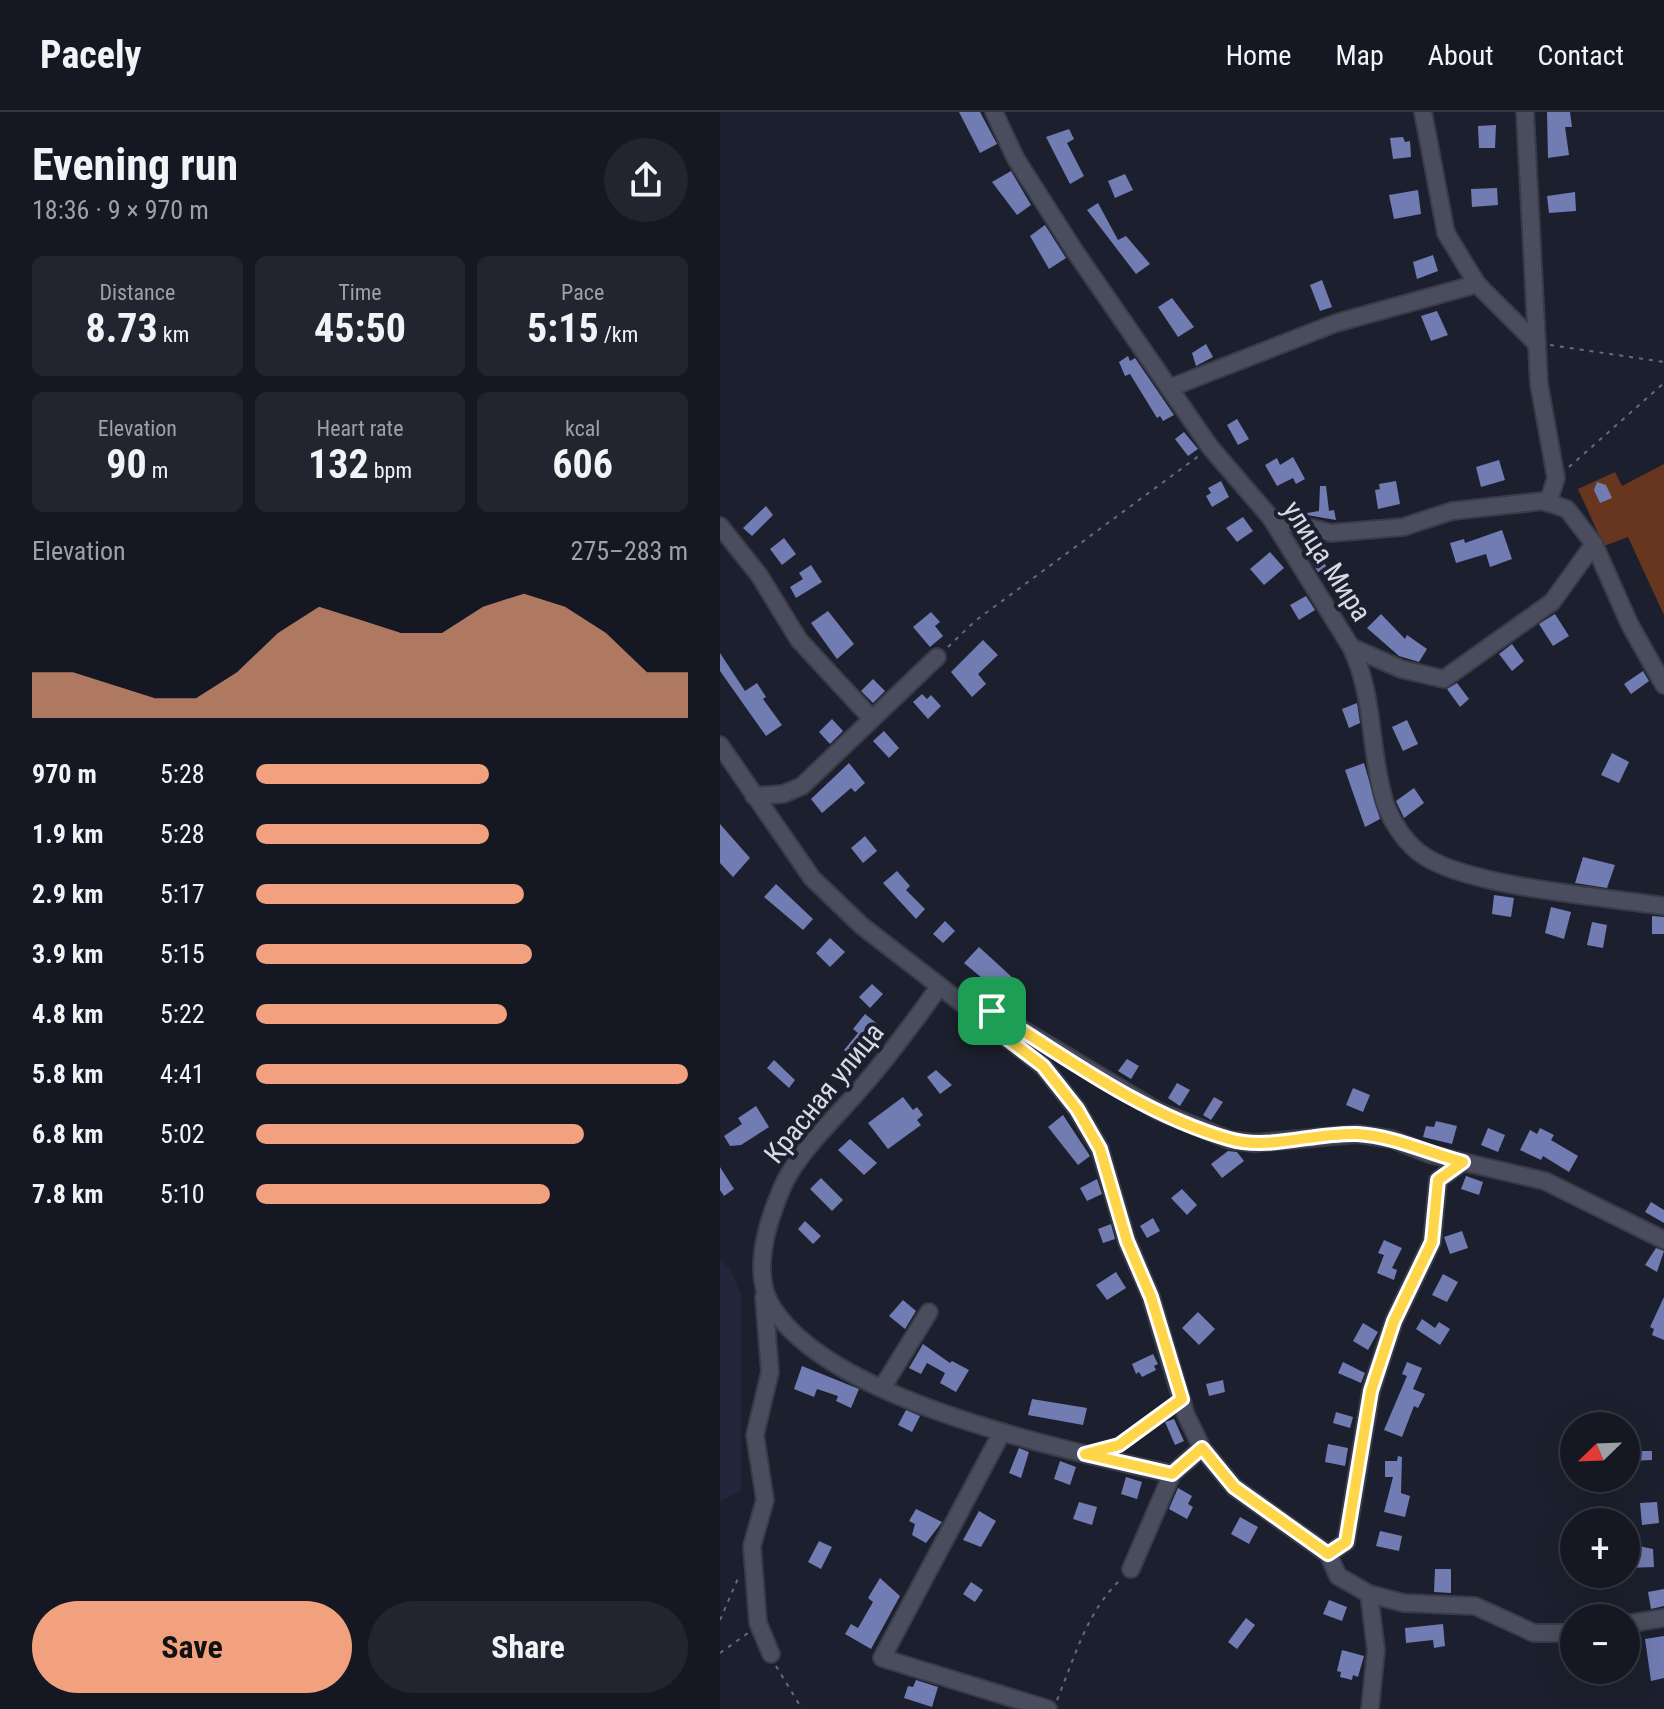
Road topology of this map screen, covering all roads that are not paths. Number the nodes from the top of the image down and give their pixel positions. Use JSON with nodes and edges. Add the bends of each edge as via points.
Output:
{"nodes":[{"id":1,"x":994,"y":112,"type":"edge"},
{"id":2,"x":1423,"y":112,"type":"edge"},
{"id":3,"x":1525,"y":112,"type":"edge"},
{"id":4,"x":1477,"y":284,"type":"junction"},
{"id":5,"x":1536,"y":343,"type":"junction"},
{"id":6,"x":1172,"y":387,"type":"junction"},
{"id":7,"x":1546,"y":502,"type":"junction"},
{"id":8,"x":1271,"y":518,"type":"junction"},
{"id":9,"x":720,"y":526,"type":"edge"},
{"id":10,"x":1594,"y":544,"type":"junction"},
{"id":11,"x":1351,"y":647,"type":"junction"},
{"id":12,"x":937,"y":657,"type":"road end"},
{"id":13,"x":1664,"y":685,"type":"edge"},
{"id":14,"x":872,"y":719,"type":"junction"},
{"id":15,"x":721,"y":749,"type":"edge"},
{"id":16,"x":754,"y":796,"type":"junction"},
{"id":17,"x":1664,"y":906,"type":"edge"},
{"id":18,"x":939,"y":987,"type":"junction"},
{"id":19,"x":966,"y":1007,"type":"junction"},
{"id":20,"x":1429,"y":1154,"type":"junction"},
{"id":21,"x":1463,"y":1162,"type":"junction"},
{"id":22,"x":1438,"y":1180,"type":"junction"},
{"id":23,"x":1664,"y":1240,"type":"edge"},
{"id":24,"x":762,"y":1276,"type":"junction"},
{"id":25,"x":929,"y":1312,"type":"dead end"},
{"id":26,"x":882,"y":1388,"type":"junction"},
{"id":27,"x":1001,"y":1434,"type":"junction"},
{"id":28,"x":1202,"y":1448,"type":"junction"},
{"id":29,"x":1172,"y":1474,"type":"junction"},
{"id":30,"x":1328,"y":1554,"type":"junction"},
{"id":31,"x":1131,"y":1569,"type":"road end"},
{"id":32,"x":1369,"y":1594,"type":"junction"},
{"id":33,"x":1664,"y":1618,"type":"edge"},
{"id":34,"x":1640,"y":1622,"type":"edge"},
{"id":35,"x":1560,"y":1633,"type":"edge"},
{"id":36,"x":771,"y":1654,"type":"road end"},
{"id":37,"x":1052,"y":1706,"type":"edge"},
{"id":38,"x":1370,"y":1709,"type":"edge"}],
"edges":[{"from":1,"to":6,"type":"street","name":"улица Мира","via":[[1049,211]]},
{"from":2,"to":4,"type":"street","via":[[1446,233]]},
{"from":3,"to":5,"type":"street"},
{"from":4,"to":5,"type":"street"},
{"from":4,"to":6,"type":"street","via":[[1336,323]]},
{"from":5,"to":7,"type":"street","via":[[1556,478]]},
{"from":6,"to":8,"type":"street","name":"улица Мира","via":[[1210,447]]},
{"from":7,"to":8,"type":"street","via":[[1452,511],[1403,527],[1331,533]]},
{"from":7,"to":10,"type":"street","via":[[1567,509]]},
{"from":8,"to":11,"type":"street","name":"улица Мира"},
{"from":9,"to":14,"type":"street","via":[[759,575],[799,640]]},
{"from":10,"to":11,"type":"street","via":[[1552,602],[1444,679],[1401,669]]},
{"from":10,"to":13,"type":"street"},
{"from":11,"to":17,"type":"street","name":"улица Мира","via":[[1362,668],[1385,803],[1403,838],[1426,857],[1484,879]]},
{"from":12,"to":14,"type":"street"},
{"from":14,"to":16,"type":"street","via":[[802,786]]},
{"from":15,"to":16,"type":"street"},
{"from":16,"to":18,"type":"street","via":[[812,878]]},
{"from":18,"to":19,"type":"street"},
{"from":18,"to":24,"type":"street","name":"Красная улица","via":[[783,1185],[767,1232]]},
{"from":19,"to":20,"type":"street","via":[[992,1011],[1158,1111],[1230,1140],[1254,1143],[1357,1134],[1392,1139]]},
{"from":19,"to":28,"type":"street","via":[[1043,1066],[1100,1149],[1127,1241]]},
{"from":20,"to":21,"type":"street"},
{"from":20,"to":22,"type":"street"},
{"from":21,"to":22,"type":"street"},
{"from":21,"to":23,"type":"street","via":[[1545,1181]]},
{"from":22,"to":30,"type":"street","via":[[1432,1242],[1394,1321],[1371,1391],[1346,1542]]},
{"from":24,"to":26,"type":"street","name":"Красная улица","via":[[773,1309],[805,1344]]},
{"from":24,"to":36,"type":"street","via":[[770,1372],[755,1435],[765,1500],[752,1546],[758,1623]]},
{"from":25,"to":26,"type":"street"},
{"from":26,"to":27,"type":"street","name":"Красная улица"},
{"from":27,"to":29,"type":"street","name":"Красная улица"},
{"from":27,"to":37,"type":"street","via":[[882,1658]]},
{"from":28,"to":29,"type":"street"},
{"from":28,"to":30,"type":"street","via":[[1234,1487]]},
{"from":29,"to":31,"type":"street"},
{"from":30,"to":32,"type":"street","via":[[1338,1576]]},
{"from":32,"to":35,"type":"street","via":[[1404,1603],[1475,1606],[1534,1633]]},
{"from":32,"to":38,"type":"street","via":[[1376,1650]]},
{"from":33,"to":34,"type":"street"}]}
